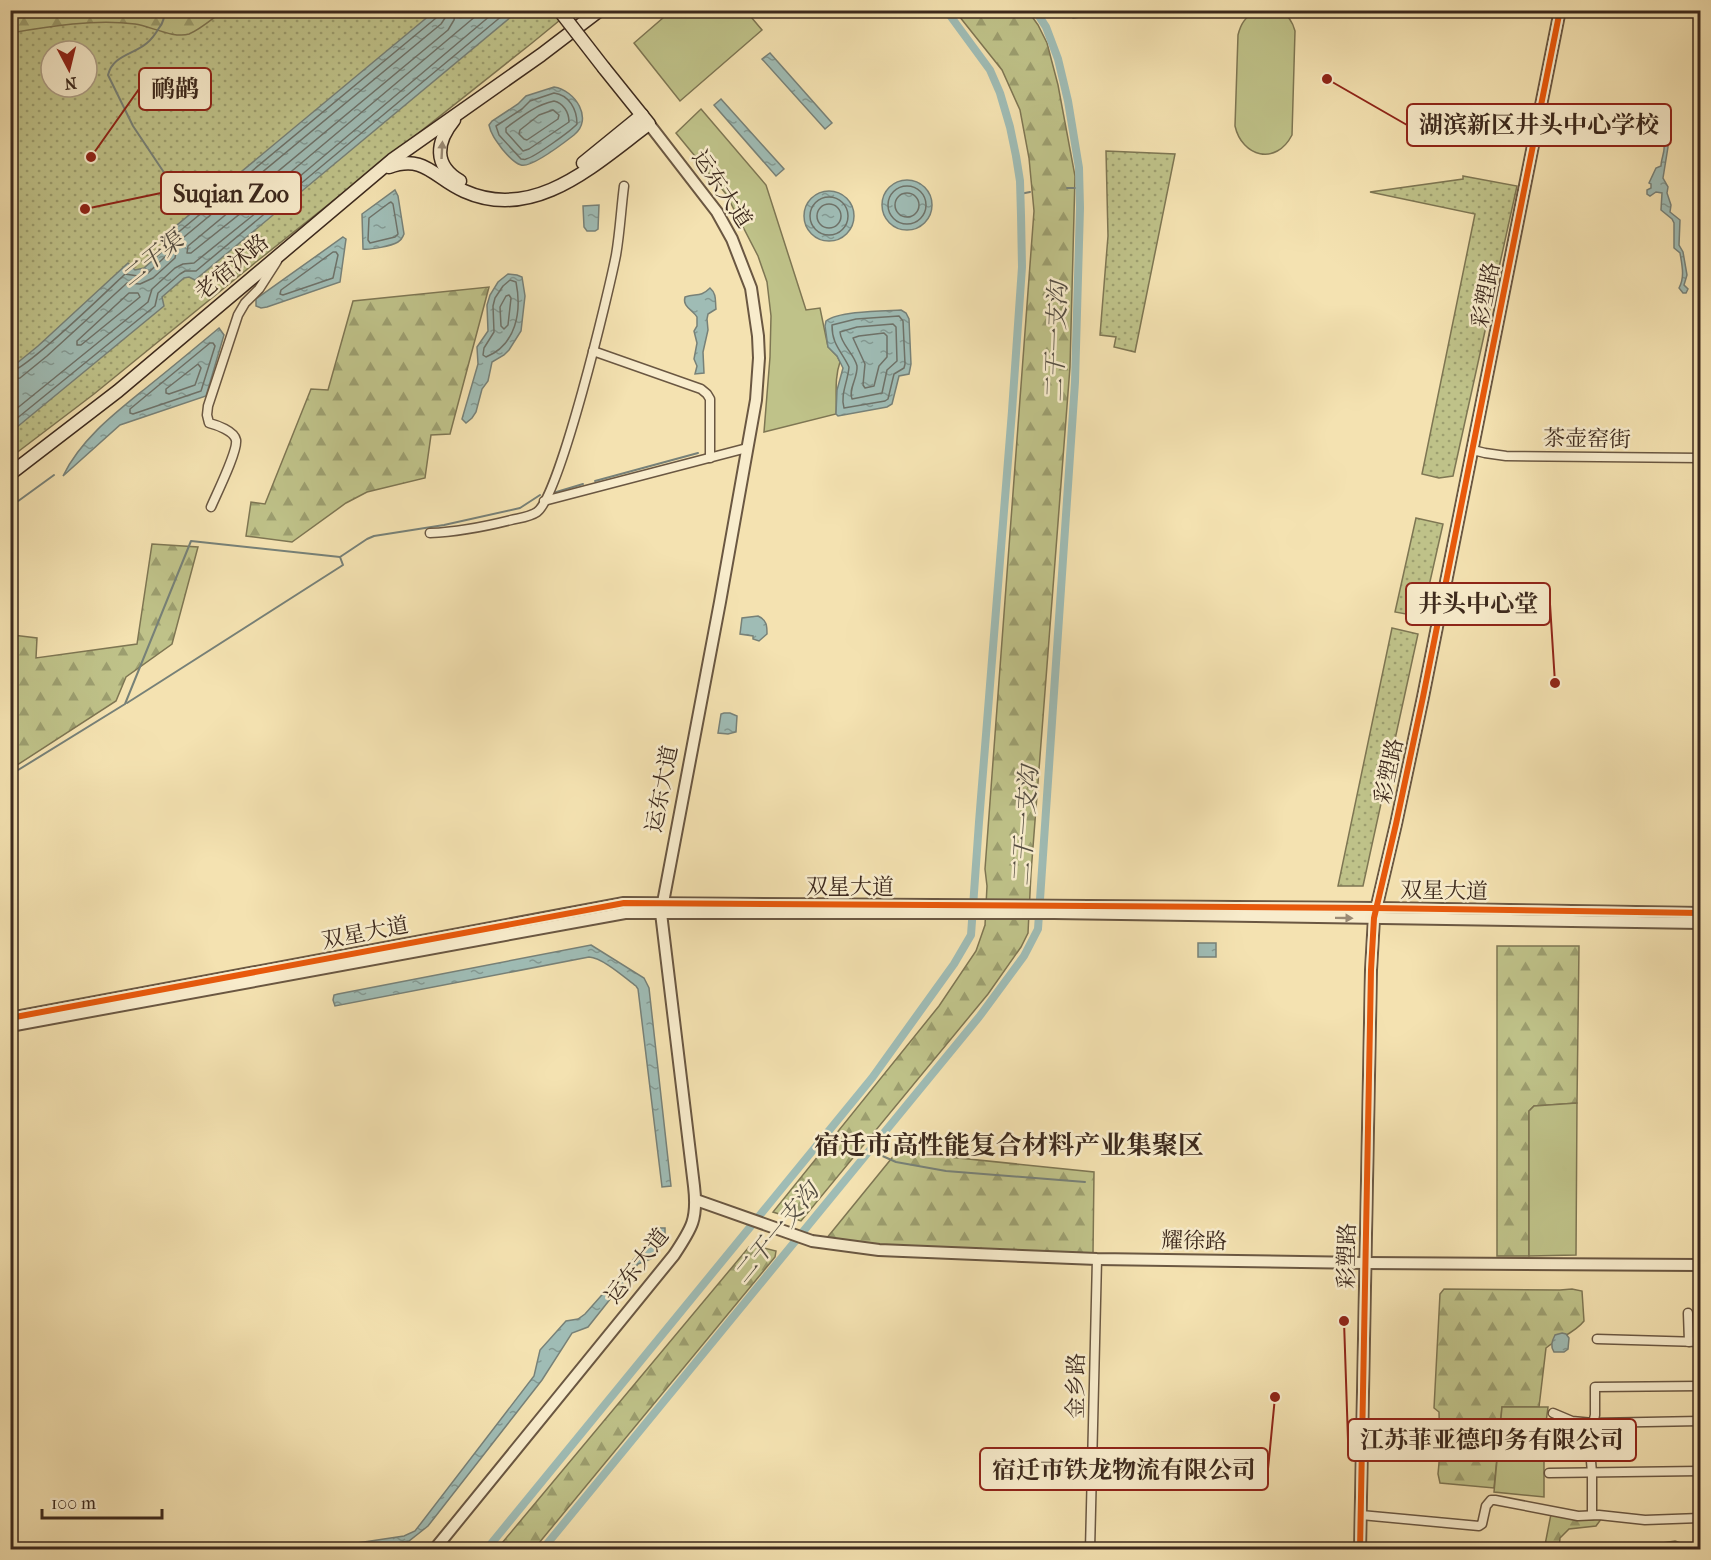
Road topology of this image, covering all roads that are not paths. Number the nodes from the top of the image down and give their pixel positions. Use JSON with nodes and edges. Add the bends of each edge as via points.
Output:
{"nodes":[{"id":1,"x":559,"y":10,"type":"edge"},
{"id":2,"x":600,"y":10,"type":"edge"},
{"id":3,"x":1560,"y":10,"type":"edge"},
{"id":4,"x":462,"y":111,"type":"junction"},
{"id":5,"x":646,"y":120,"type":"junction"},
{"id":6,"x":379,"y":171,"type":"junction"},
{"id":7,"x":624,"y":186,"type":"dead end"},
{"id":8,"x":281,"y":253,"type":"junction"},
{"id":9,"x":593,"y":351,"type":"junction"},
{"id":10,"x":747,"y":448,"type":"junction"},
{"id":11,"x":1473,"y":450,"type":"junction"},
{"id":12,"x":710,"y":458,"type":"junction"},
{"id":13,"x":1701,"y":458,"type":"edge"},
{"id":14,"x":10,"y":474,"type":"edge"},
{"id":15,"x":544,"y":501,"type":"junction"},
{"id":16,"x":211,"y":507,"type":"dead end"},
{"id":17,"x":430,"y":533,"type":"dead end"},
{"id":18,"x":662,"y":908,"type":"junction"},
{"id":19,"x":1375,"y":913,"type":"junction"},
{"id":20,"x":1701,"y":913,"type":"edge"},
{"id":21,"x":1701,"y":923,"type":"edge"},
{"id":22,"x":10,"y":1018,"type":"edge"},
{"id":23,"x":10,"y":1026,"type":"edge"},
{"id":24,"x":696,"y":1200,"type":"junction"},
{"id":25,"x":1097,"y":1259,"type":"junction"},
{"id":26,"x":1365,"y":1263,"type":"junction"},
{"id":27,"x":1701,"y":1264,"type":"edge"},
{"id":28,"x":1688,"y":1313,"type":"dead end"},
{"id":29,"x":1597,"y":1340,"type":"dead end"},
{"id":30,"x":1689,"y":1342,"type":"junction"},
{"id":31,"x":1701,"y":1342,"type":"edge"},
{"id":32,"x":1701,"y":1386,"type":"edge"},
{"id":33,"x":1553,"y":1413,"type":"dead end"},
{"id":34,"x":1701,"y":1421,"type":"edge"},
{"id":35,"x":1593,"y":1423,"type":"junction"},
{"id":36,"x":1701,"y":1471,"type":"edge"},
{"id":37,"x":1549,"y":1473,"type":"dead end"},
{"id":38,"x":1592,"y":1473,"type":"junction"},
{"id":39,"x":1361,"y":1515,"type":"junction"},
{"id":40,"x":1592,"y":1515,"type":"junction"},
{"id":41,"x":1701,"y":1518,"type":"edge"},
{"id":42,"x":434,"y":1550,"type":"edge"},
{"id":43,"x":1090,"y":1550,"type":"edge"},
{"id":44,"x":1360,"y":1550,"type":"edge"}],
"edges":[{"from":1,"to":5,"type":"main road","name":"运东大道","bridge":true},
{"from":2,"to":4,"type":"main road","name":"老宿沭路"},
{"from":3,"to":11,"type":"street","name":"彩塑路"},
{"from":5,"to":4,"type":"main road","one_way":true,"via":[[563,177],[515,193],[471,186],[446,170],[441,157],[442,140]]},
{"from":4,"to":6,"type":"main road","name":"老宿沭路"},
{"from":5,"to":6,"type":"main road","via":[[585,172],[532,197],[496,200],[470,194],[413,163]]},
{"from":5,"to":10,"type":"street","name":"运东大道","via":[[717,212],[751,288],[759,358]]},
{"from":6,"to":8,"type":"main road","name":"老宿沭路"},
{"from":7,"to":9,"type":"street","via":[[616,253]]},
{"from":8,"to":14,"type":"main road","name":"老宿沭路","via":[[118,391]]},
{"from":8,"to":16,"type":"street","via":[[238,315],[208,406],[209,423],[235,436],[237,442]]},
{"from":9,"to":12,"type":"street","via":[[707,394]]},
{"from":9,"to":15,"type":"street","via":[[561,463]]},
{"from":10,"to":12,"type":"street"},
{"from":10,"to":18,"type":"street","name":"运东大道"},
{"from":11,"to":13,"type":"street","name":"茶壶窑街","via":[[1506,456]]},
{"from":11,"to":19,"type":"street","name":"彩塑路"},
{"from":12,"to":15,"type":"street"},
{"from":15,"to":17,"type":"street","via":[[530,515],[477,528]]},
{"from":18,"to":19,"type":"street","name":"双星大道"},
{"from":18,"to":22,"type":"street","name":"双星大道","via":[[624,903]]},
{"from":18,"to":23,"type":"street","name":"双星大道"},
{"from":18,"to":24,"type":"street","name":"运东大道"},
{"from":19,"to":20,"type":"street","name":"双星大道"},
{"from":19,"to":21,"type":"street","name":"双星大道"},
{"from":19,"to":26,"type":"street","name":"彩塑路"},
{"from":24,"to":25,"type":"street","name":"耀徐路","via":[[812,1241],[858,1248]]},
{"from":24,"to":42,"type":"street","name":"运东大道","via":[[691,1229],[675,1256]]},
{"from":25,"to":26,"type":"street","name":"耀徐路"},
{"from":25,"to":43,"type":"street","name":"金乡路"},
{"from":26,"to":27,"type":"street","name":"耀徐路"},
{"from":26,"to":39,"type":"street","name":"彩塑路"},
{"from":28,"to":30,"type":"street"},
{"from":29,"to":30,"type":"street"},
{"from":30,"to":31,"type":"street"},
{"from":32,"to":35,"type":"street","via":[[1595,1387]]},
{"from":33,"to":35,"type":"street","via":[[1572,1421]]},
{"from":34,"to":35,"type":"street"},
{"from":35,"to":38,"type":"street"},
{"from":36,"to":38,"type":"street"},
{"from":37,"to":38,"type":"street"},
{"from":38,"to":40,"type":"street"},
{"from":39,"to":40,"type":"street","via":[[1479,1526],[1491,1500],[1578,1516]]},
{"from":39,"to":44,"type":"street","name":"彩塑路"},
{"from":40,"to":41,"type":"street","via":[[1645,1520]]}]}
